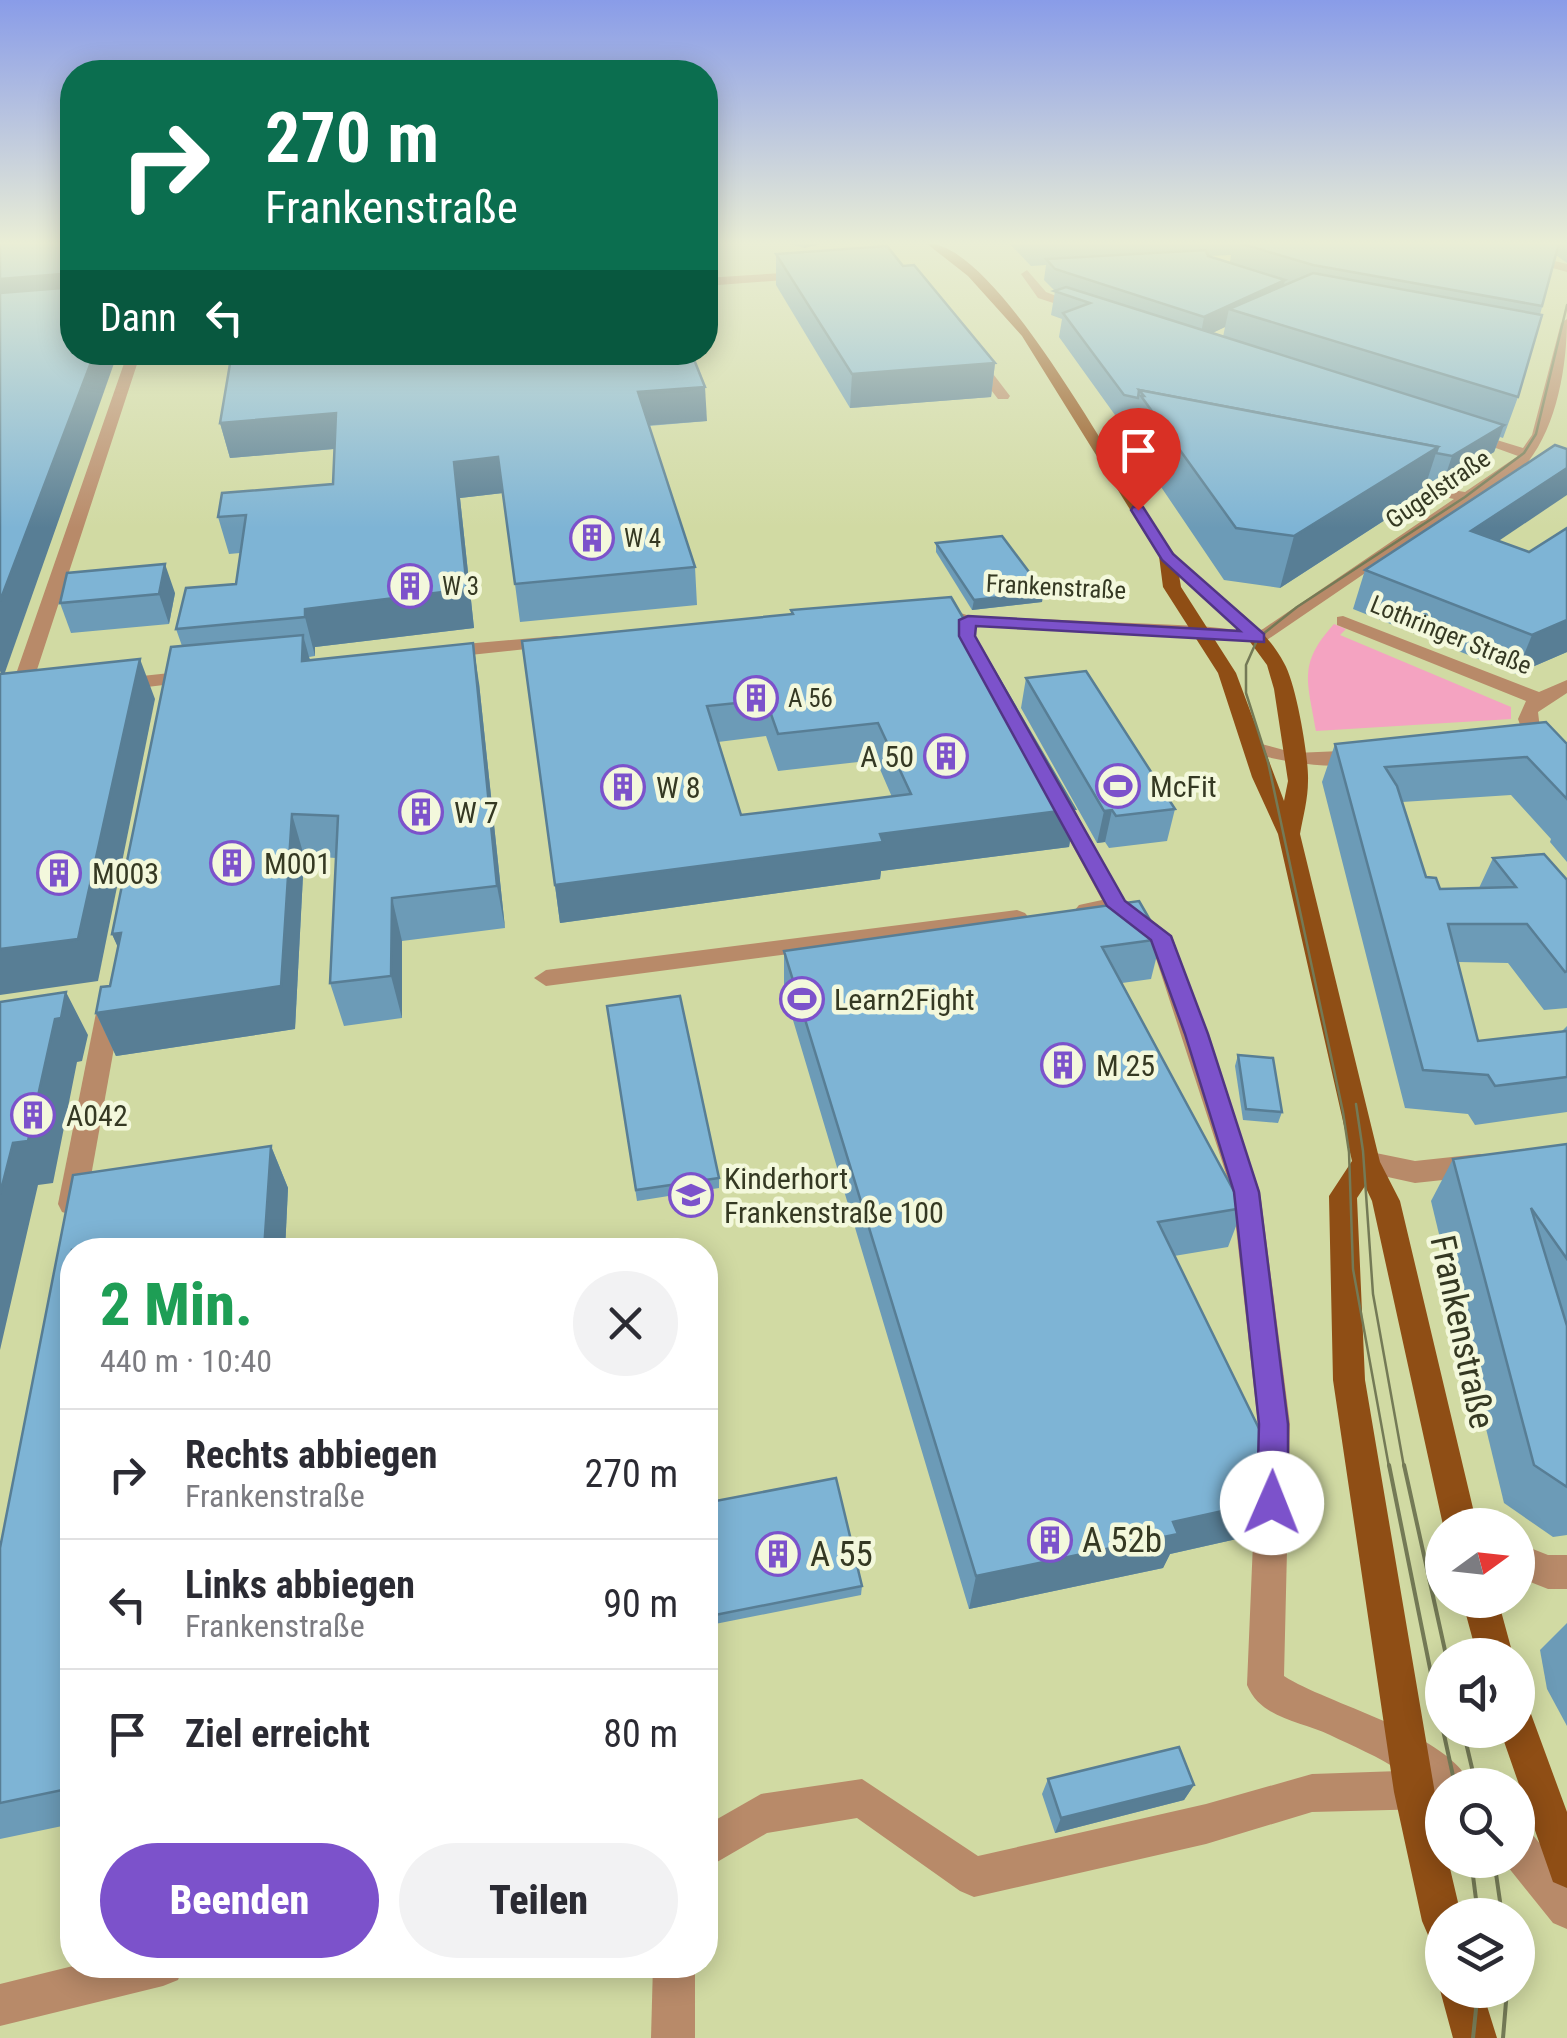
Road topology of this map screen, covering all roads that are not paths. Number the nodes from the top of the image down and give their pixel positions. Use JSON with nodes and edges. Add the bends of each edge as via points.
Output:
{"nodes":[{"id":1,"x":1030,"y":338,"type":"edge"},
{"id":2,"x":1558,"y":338,"type":"edge"},
{"id":3,"x":958,"y":339,"type":"edge"},
{"id":4,"x":130,"y":365,"type":"edge"},
{"id":5,"x":1002,"y":396,"type":"dead end"},
{"id":6,"x":1124,"y":428,"type":"dead end"},
{"id":7,"x":1454,"y":431,"type":"edge"},
{"id":8,"x":1188,"y":441,"type":"edge"},
{"id":9,"x":1530,"y":460,"type":"junction"},
{"id":10,"x":1382,"y":480,"type":"edge"},
{"id":11,"x":1469,"y":497,"type":"junction"},
{"id":12,"x":1167,"y":556,"type":"junction"},
{"id":13,"x":917,"y":611,"type":"edge"},
{"id":14,"x":968,"y":620,"type":"junction"},
{"id":15,"x":1344,"y":621,"type":"dead end"},
{"id":16,"x":1201,"y":631,"type":"junction"},
{"id":17,"x":1258,"y":638,"type":"junction"},
{"id":18,"x":582,"y":639,"type":"edge"},
{"id":19,"x":976,"y":652,"type":"edge"},
{"id":20,"x":420,"y":655,"type":"edge"},
{"id":21,"x":210,"y":675,"type":"edge"},
{"id":22,"x":96,"y":686,"type":"edge"},
{"id":23,"x":1567,"y":686,"type":"edge"},
{"id":24,"x":58,"y":690,"type":"edge"},
{"id":25,"x":10,"y":695,"type":"edge"},
{"id":26,"x":1539,"y":700,"type":"junction"},
{"id":27,"x":1500,"y":744,"type":"edge"},
{"id":28,"x":1254,"y":748,"type":"junction"},
{"id":29,"x":1388,"y":754,"type":"edge"},
{"id":30,"x":1294,"y":758,"type":"junction"},
{"id":31,"x":1047,"y":778,"type":"edge"},
{"id":32,"x":1289,"y":834,"type":"junction"},
{"id":33,"x":1117,"y":906,"type":"junction"},
{"id":34,"x":116,"y":972,"type":"edge"},
{"id":35,"x":546,"y":978,"type":"dead end"},
{"id":36,"x":1512,"y":1160,"type":"edge"},
{"id":37,"x":1366,"y":1162,"type":"junction"},
{"id":38,"x":68,"y":1227,"type":"edge"},
{"id":39,"x":1459,"y":1508,"type":"edge"},
{"id":40,"x":1535,"y":1567,"type":"edge"},
{"id":41,"x":1567,"y":1572,"type":"edge"},
{"id":42,"x":1525,"y":1748,"type":"edge"},
{"id":43,"x":1406,"y":1753,"type":"junction"},
{"id":44,"x":1428,"y":1768,"type":"edge"},
{"id":45,"x":1425,"y":1785,"type":"edge"},
{"id":46,"x":1425,"y":1790,"type":"edge"},
{"id":47,"x":718,"y":1842,"type":"edge"},
{"id":48,"x":1567,"y":1868,"type":"edge"},
{"id":49,"x":1535,"y":1869,"type":"edge"},
{"id":50,"x":1567,"y":1909,"type":"edge"},
{"id":51,"x":110,"y":1978,"type":"edge"},
{"id":52,"x":674,"y":1978,"type":"edge"},
{"id":53,"x":0,"y":2005,"type":"edge"},
{"id":54,"x":1467,"y":2008,"type":"edge"},
{"id":55,"x":673,"y":2038,"type":"edge"},
{"id":56,"x":1476,"y":2038,"type":"edge"}],
"edges":[{"from":1,"to":12,"type":"main road","name":"Frankenstraße"},
{"from":2,"to":9,"type":"street","name":"Gugelstraße"},
{"from":3,"to":5,"type":"street"},
{"from":4,"to":25,"type":"street"},
{"from":6,"to":8,"type":"street"},
{"from":7,"to":9,"type":"street"},
{"from":9,"to":11,"type":"street","name":"Gugelstraße"},
{"from":10,"to":11,"type":"street"},
{"from":11,"to":17,"type":"street","name":"Gugelstraße"},
{"from":12,"to":16,"type":"main road","name":"Frankenstraße","via":[[1168,578]]},
{"from":12,"to":17,"type":"main road","name":"Frankenstraße"},
{"from":13,"to":14,"type":"street","name":"Frankenstraße"},
{"from":14,"to":16,"type":"street","name":"Frankenstraße"},
{"from":14,"to":19,"type":"street"},
{"from":15,"to":26,"type":"street","name":"Lothringer Straße"},
{"from":16,"to":17,"type":"street","name":"Frankenstraße"},
{"from":16,"to":28,"type":"main road","name":"Frankenstraße","via":[[1227,672]]},
{"from":17,"to":30,"type":"main road","name":"Frankenstraße","via":[[1282,680]]},
{"from":18,"to":20,"type":"street"},
{"from":21,"to":22,"type":"street","via":[[170,689]]},
{"from":23,"to":26,"type":"street"},
{"from":24,"to":25,"type":"street"},
{"from":26,"to":27,"type":"street","via":[[1525,724],[1542,746]]},
{"from":28,"to":30,"type":"street"},
{"from":28,"to":32,"type":"main road","name":"Frankenstraße"},
{"from":29,"to":30,"type":"street"},
{"from":30,"to":32,"type":"main road","name":"Frankenstraße","via":[[1298,781]]},
{"from":31,"to":33,"type":"street"},
{"from":32,"to":37,"type":"main road","name":"Frankenstraße"},
{"from":33,"to":35,"type":"street"},
{"from":33,"to":43,"type":"street","via":[[1160,936],[1246,1192],[1274,1424],[1264,1685],[1300,1708],[1330,1715]]},
{"from":34,"to":38,"type":"street"},
{"from":36,"to":37,"type":"street","via":[[1414,1172]]},
{"from":37,"to":39,"type":"main road","name":"Frankenstraße","via":[[1386,1202]]},
{"from":37,"to":43,"type":"main road","via":[[1343,1196],[1344,1324]]},
{"from":40,"to":41,"type":"street"},
{"from":42,"to":48,"type":"main road"},
{"from":43,"to":44,"type":"street"},
{"from":43,"to":45,"type":"main road"},
{"from":46,"to":47,"type":"street","via":[[1312,1793],[974,1877],[862,1798],[761,1814]]},
{"from":49,"to":50,"type":"street"},
{"from":51,"to":53,"type":"street"},
{"from":52,"to":55,"type":"street"},
{"from":54,"to":56,"type":"main road"}]}
